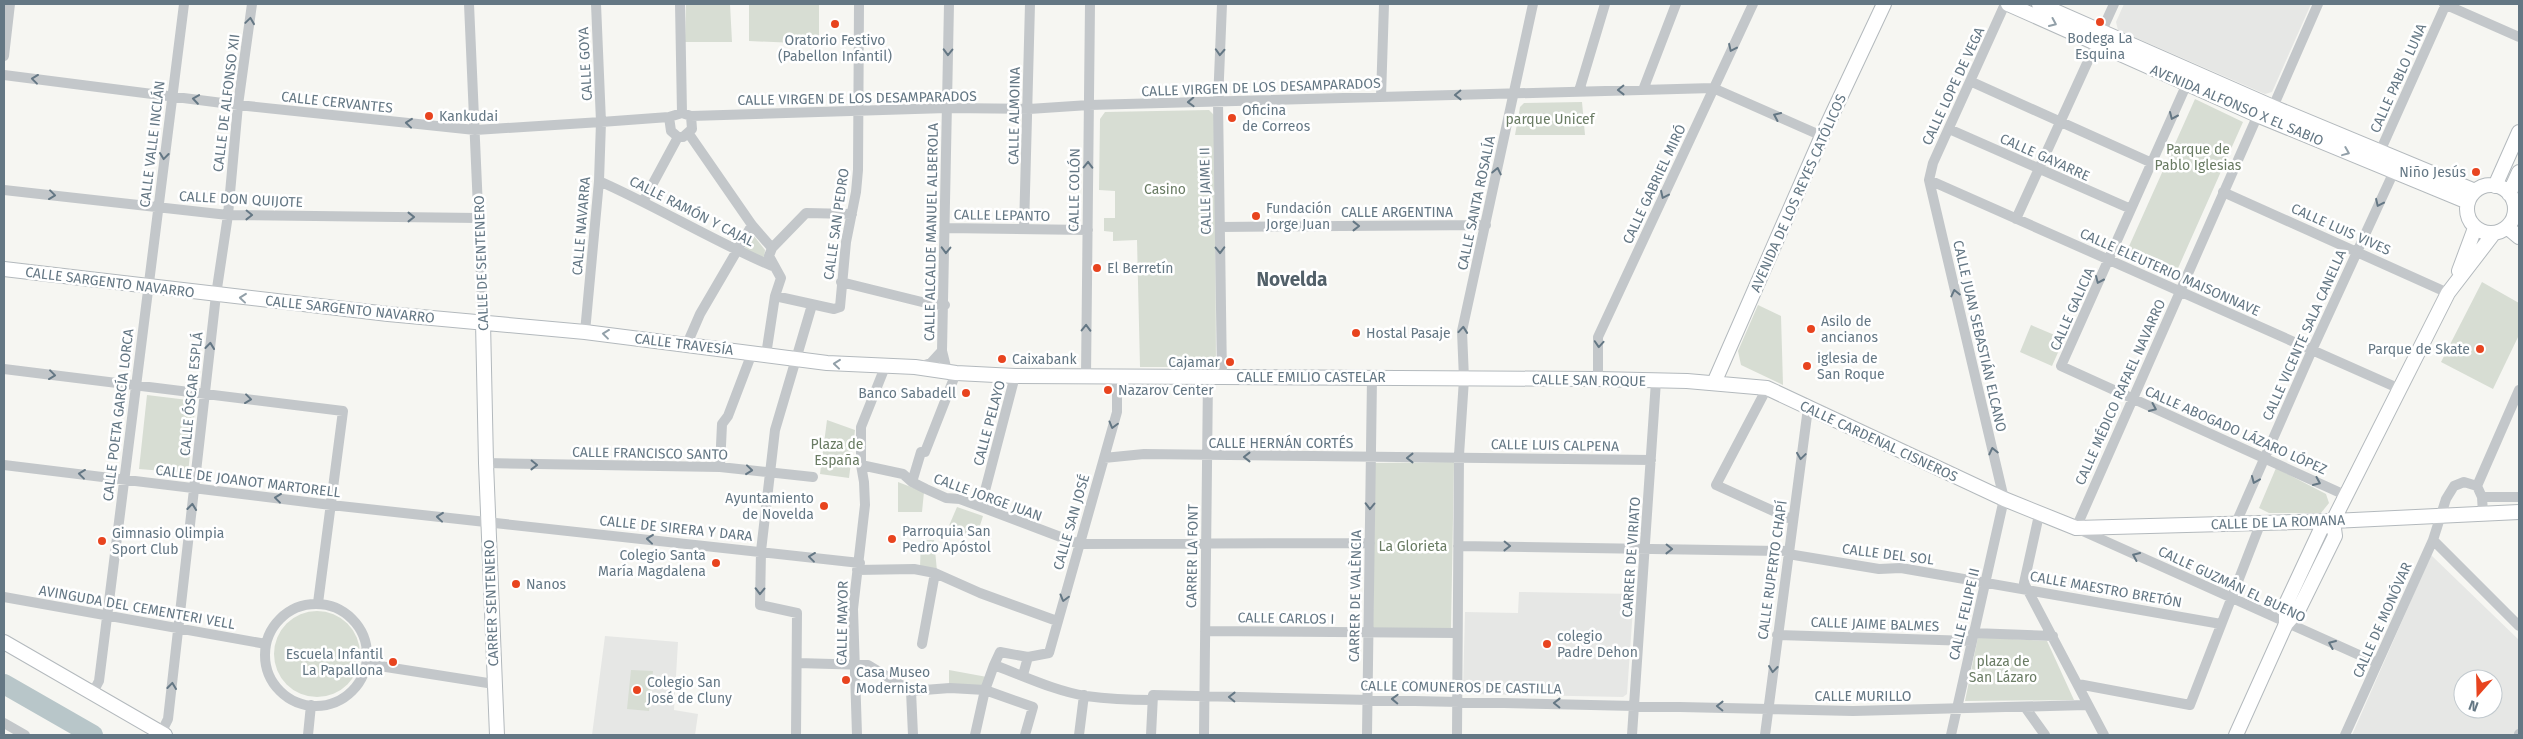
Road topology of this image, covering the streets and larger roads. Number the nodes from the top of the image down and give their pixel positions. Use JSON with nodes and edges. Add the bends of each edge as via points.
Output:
{"nodes":[{"id":1,"x":10,"y":4,"type":"edge"},
{"id":2,"x":184,"y":4,"type":"edge"},
{"id":3,"x":252,"y":4,"type":"edge"},
{"id":4,"x":469,"y":4,"type":"edge"},
{"id":5,"x":596,"y":4,"type":"edge"},
{"id":6,"x":680,"y":4,"type":"edge"},
{"id":7,"x":859,"y":4,"type":"edge"},
{"id":8,"x":949,"y":4,"type":"edge"},
{"id":9,"x":1030,"y":4,"type":"edge"},
{"id":10,"x":1090,"y":4,"type":"edge"},
{"id":11,"x":1222,"y":4,"type":"edge"},
{"id":12,"x":1384,"y":4,"type":"edge"},
{"id":13,"x":1533,"y":4,"type":"edge"},
{"id":14,"x":1605,"y":4,"type":"edge"},
{"id":15,"x":1676,"y":4,"type":"edge"},
{"id":16,"x":1753,"y":4,"type":"edge"},
{"id":17,"x":1884,"y":4,"type":"edge"},
{"id":18,"x":2007,"y":4,"type":"edge"},
{"id":19,"x":2039,"y":4,"type":"edge"},
{"id":20,"x":2114,"y":4,"type":"edge"},
{"id":21,"x":2318,"y":4,"type":"edge"},
{"id":22,"x":2445,"y":4,"type":"edge"},
{"id":23,"x":2100,"y":37,"type":"junction"},
{"id":24,"x":2519,"y":37,"type":"edge"},
{"id":25,"x":4,"y":56,"type":"edge"},
{"id":26,"x":2192,"y":71,"type":"junction"},
{"id":27,"x":4,"y":75,"type":"edge"},
{"id":28,"x":1972,"y":82,"type":"junction"},
{"id":29,"x":2187,"y":84,"type":"junction"},
{"id":30,"x":1713,"y":88,"type":"junction"},
{"id":31,"x":1643,"y":90,"type":"junction"},
{"id":32,"x":1579,"y":91,"type":"junction"},
{"id":33,"x":1514,"y":94,"type":"junction"},
{"id":34,"x":172,"y":96,"type":"junction"},
{"id":35,"x":1381,"y":97,"type":"junction"},
{"id":36,"x":1218,"y":102,"type":"junction"},
{"id":37,"x":2268,"y":104,"type":"junction"},
{"id":38,"x":238,"y":105,"type":"junction"},
{"id":39,"x":1089,"y":106,"type":"junction"},
{"id":40,"x":947,"y":108,"type":"junction"},
{"id":41,"x":1029,"y":109,"type":"junction"},
{"id":42,"x":858,"y":111,"type":"junction"},
{"id":43,"x":687,"y":115,"type":"junction"},
{"id":44,"x":2257,"y":115,"type":"junction"},
{"id":45,"x":669,"y":117,"type":"junction"},
{"id":46,"x":602,"y":122,"type":"junction"},
{"id":47,"x":2061,"y":122,"type":"junction"},
{"id":48,"x":1949,"y":129,"type":"junction"},
{"id":49,"x":475,"y":130,"type":"junction"},
{"id":50,"x":2519,"y":132,"type":"edge"},
{"id":51,"x":688,"y":134,"type":"junction"},
{"id":52,"x":1822,"y":136,"type":"junction"},
{"id":53,"x":678,"y":137,"type":"junction"},
{"id":54,"x":2377,"y":157,"type":"junction"},
{"id":55,"x":2152,"y":163,"type":"junction"},
{"id":56,"x":2396,"y":165,"type":"junction"},
{"id":57,"x":2038,"y":169,"type":"junction"},
{"id":58,"x":2519,"y":172,"type":"edge"},
{"id":59,"x":1929,"y":180,"type":"junction"},
{"id":60,"x":600,"y":181,"type":"junction"},
{"id":61,"x":2495,"y":186,"type":"junction"},
{"id":62,"x":4,"y":190,"type":"edge"},
{"id":63,"x":2223,"y":192,"type":"junction"},
{"id":64,"x":2509,"y":194,"type":"junction"},
{"id":65,"x":2471,"y":196,"type":"junction"},
{"id":66,"x":644,"y":200,"type":"junction"},
{"id":67,"x":158,"y":208,"type":"junction"},
{"id":68,"x":2131,"y":209,"type":"junction"},
{"id":69,"x":852,"y":214,"type":"junction"},
{"id":70,"x":2517,"y":214,"type":"edge"},
{"id":71,"x":228,"y":215,"type":"junction"},
{"id":72,"x":478,"y":218,"type":"junction"},
{"id":73,"x":2016,"y":219,"type":"junction"},
{"id":74,"x":752,"y":225,"type":"junction"},
{"id":75,"x":1486,"y":225,"type":"junction"},
{"id":76,"x":1220,"y":227,"type":"junction"},
{"id":77,"x":2507,"y":227,"type":"junction"},
{"id":78,"x":946,"y":228,"type":"junction"},
{"id":79,"x":2475,"y":228,"type":"junction"},
{"id":80,"x":1024,"y":229,"type":"junction"},
{"id":81,"x":1088,"y":230,"type":"junction"},
{"id":82,"x":2494,"y":233,"type":"junction"},
{"id":83,"x":2519,"y":237,"type":"edge"},
{"id":84,"x":772,"y":248,"type":"junction"},
{"id":85,"x":737,"y":251,"type":"junction"},
{"id":86,"x":2357,"y":251,"type":"junction"},
{"id":87,"x":2109,"y":260,"type":"junction"},
{"id":88,"x":772,"y":266,"type":"junction"},
{"id":89,"x":4,"y":269,"type":"edge"},
{"id":90,"x":2456,"y":281,"type":"junction"},
{"id":91,"x":841,"y":282,"type":"junction"},
{"id":92,"x":146,"y":287,"type":"junction"},
{"id":93,"x":2179,"y":291,"type":"junction"},
{"id":94,"x":2448,"y":293,"type":"junction"},
{"id":95,"x":216,"y":295,"type":"junction"},
{"id":96,"x":775,"y":296,"type":"junction"},
{"id":97,"x":812,"y":304,"type":"junction"},
{"id":98,"x":945,"y":305,"type":"junction"},
{"id":99,"x":483,"y":322,"type":"junction"},
{"id":100,"x":585,"y":332,"type":"junction"},
{"id":101,"x":687,"y":344,"type":"junction"},
{"id":102,"x":2312,"y":350,"type":"junction"},
{"id":103,"x":942,"y":351,"type":"junction"},
{"id":104,"x":759,"y":354,"type":"junction"},
{"id":105,"x":797,"y":359,"type":"junction"},
{"id":106,"x":2061,"y":366,"type":"joint"},
{"id":107,"x":885,"y":367,"type":"junction"},
{"id":108,"x":915,"y":368,"type":"junction"},
{"id":109,"x":4,"y":369,"type":"edge"},
{"id":110,"x":952,"y":372,"type":"junction"},
{"id":111,"x":1015,"y":376,"type":"junction"},
{"id":112,"x":1086,"y":376,"type":"junction"},
{"id":113,"x":1117,"y":376,"type":"junction"},
{"id":114,"x":1215,"y":377,"type":"junction"},
{"id":115,"x":1372,"y":378,"type":"junction"},
{"id":116,"x":1464,"y":379,"type":"junction"},
{"id":117,"x":1598,"y":379,"type":"junction"},
{"id":118,"x":1656,"y":381,"type":"junction"},
{"id":119,"x":1714,"y":383,"type":"junction"},
{"id":120,"x":137,"y":386,"type":"junction"},
{"id":121,"x":1767,"y":388,"type":"junction"},
{"id":122,"x":2400,"y":389,"type":"junction"},
{"id":123,"x":2519,"y":390,"type":"edge"},
{"id":124,"x":205,"y":394,"type":"junction"},
{"id":125,"x":2132,"y":398,"type":"junction"},
{"id":126,"x":1808,"y":408,"type":"junction"},
{"id":127,"x":1208,"y":457,"type":"junction"},
{"id":128,"x":1371,"y":457,"type":"junction"},
{"id":129,"x":1104,"y":458,"type":"junction"},
{"id":130,"x":1459,"y":458,"type":"junction"},
{"id":131,"x":2264,"y":458,"type":"junction"},
{"id":132,"x":1651,"y":460,"type":"junction"},
{"id":133,"x":486,"y":463,"type":"junction"},
{"id":134,"x":4,"y":465,"type":"edge"},
{"id":135,"x":861,"y":465,"type":"junction"},
{"id":136,"x":720,"y":467,"type":"junction"},
{"id":137,"x":770,"y":472,"type":"junction"},
{"id":138,"x":813,"y":477,"type":"dead end"},
{"id":139,"x":125,"y":479,"type":"junction"},
{"id":140,"x":912,"y":482,"type":"junction"},
{"id":141,"x":2477,"y":486,"type":"junction"},
{"id":142,"x":194,"y":488,"type":"junction"},
{"id":143,"x":2345,"y":495,"type":"junction"},
{"id":144,"x":2482,"y":497,"type":"junction"},
{"id":145,"x":2519,"y":497,"type":"edge"},
{"id":146,"x":2004,"y":499,"type":"junction"},
{"id":147,"x":331,"y":505,"type":"junction"},
{"id":148,"x":981,"y":506,"type":"junction"},
{"id":149,"x":2519,"y":512,"type":"edge"},
{"id":150,"x":2482,"y":513,"type":"junction"},
{"id":151,"x":2039,"y":514,"type":"junction"},
{"id":152,"x":2440,"y":514,"type":"junction"},
{"id":153,"x":1793,"y":520,"type":"junction"},
{"id":154,"x":2333,"y":521,"type":"junction"},
{"id":155,"x":2261,"y":522,"type":"junction"},
{"id":156,"x":488,"y":523,"type":"junction"},
{"id":157,"x":2236,"y":523,"type":"junction"},
{"id":158,"x":2076,"y":528,"type":"junction"},
{"id":159,"x":2432,"y":540,"type":"junction"},
{"id":160,"x":1370,"y":543,"type":"junction"},
{"id":161,"x":1079,"y":544,"type":"junction"},
{"id":162,"x":1206,"y":545,"type":"junction"},
{"id":163,"x":1458,"y":546,"type":"junction"},
{"id":164,"x":1645,"y":549,"type":"junction"},
{"id":165,"x":761,"y":551,"type":"junction"},
{"id":166,"x":1788,"y":552,"type":"junction"},
{"id":167,"x":858,"y":566,"type":"junction"},
{"id":168,"x":935,"y":573,"type":"junction"},
{"id":169,"x":1985,"y":582,"type":"junction"},
{"id":170,"x":2027,"y":589,"type":"junction"},
{"id":171,"x":4,"y":597,"type":"edge"},
{"id":172,"x":2231,"y":598,"type":"junction"},
{"id":173,"x":318,"y":604,"type":"junction"},
{"id":174,"x":108,"y":616,"type":"junction"},
{"id":175,"x":1058,"y":621,"type":"junction"},
{"id":176,"x":2221,"y":624,"type":"junction"},
{"id":177,"x":2286,"y":624,"type":"junction"},
{"id":178,"x":2519,"y":626,"type":"edge"},
{"id":179,"x":179,"y":629,"type":"junction"},
{"id":180,"x":1205,"y":631,"type":"junction"},
{"id":181,"x":1369,"y":632,"type":"junction"},
{"id":182,"x":1457,"y":633,"type":"junction"},
{"id":183,"x":1777,"y":635,"type":"junction"},
{"id":184,"x":2053,"y":636,"type":"junction"},
{"id":185,"x":1972,"y":637,"type":"junction"},
{"id":186,"x":4,"y":642,"type":"edge"},
{"id":187,"x":266,"y":644,"type":"junction"},
{"id":188,"x":922,"y":644,"type":"dead end"},
{"id":189,"x":1028,"y":657,"type":"junction"},
{"id":190,"x":797,"y":663,"type":"junction"},
{"id":191,"x":2377,"y":663,"type":"junction"},
{"id":192,"x":367,"y":664,"type":"junction"},
{"id":193,"x":855,"y":665,"type":"junction"},
{"id":194,"x":994,"y":665,"type":"junction"},
{"id":195,"x":1023,"y":676,"type":"junction"},
{"id":196,"x":494,"y":684,"type":"junction"},
{"id":197,"x":2078,"y":684,"type":"junction"},
{"id":198,"x":985,"y":690,"type":"junction"},
{"id":199,"x":910,"y":691,"type":"junction"},
{"id":200,"x":92,"y":694,"type":"junction"},
{"id":201,"x":1084,"y":695,"type":"junction"},
{"id":202,"x":1204,"y":696,"type":"junction"},
{"id":203,"x":1152,"y":698,"type":"junction"},
{"id":204,"x":1368,"y":699,"type":"junction"},
{"id":205,"x":1456,"y":701,"type":"junction"},
{"id":206,"x":1635,"y":704,"type":"junction"},
{"id":207,"x":311,"y":705,"type":"junction"},
{"id":208,"x":2086,"y":705,"type":"junction"},
{"id":209,"x":2025,"y":707,"type":"junction"},
{"id":210,"x":1768,"y":708,"type":"junction"},
{"id":211,"x":1956,"y":710,"type":"junction"},
{"id":212,"x":4,"y":723,"type":"edge"},
{"id":213,"x":163,"y":734,"type":"edge"},
{"id":214,"x":25,"y":735,"type":"edge"},
{"id":215,"x":308,"y":735,"type":"edge"},
{"id":216,"x":497,"y":735,"type":"edge"},
{"id":217,"x":796,"y":735,"type":"edge"},
{"id":218,"x":856,"y":735,"type":"edge"},
{"id":219,"x":913,"y":735,"type":"edge"},
{"id":220,"x":975,"y":735,"type":"edge"},
{"id":221,"x":1025,"y":735,"type":"edge"},
{"id":222,"x":1079,"y":735,"type":"edge"},
{"id":223,"x":1151,"y":735,"type":"edge"},
{"id":224,"x":1204,"y":735,"type":"edge"},
{"id":225,"x":1368,"y":735,"type":"edge"},
{"id":226,"x":1457,"y":735,"type":"edge"},
{"id":227,"x":1632,"y":735,"type":"edge"},
{"id":228,"x":1765,"y":735,"type":"edge"},
{"id":229,"x":1951,"y":735,"type":"edge"},
{"id":230,"x":2045,"y":735,"type":"edge"},
{"id":231,"x":2104,"y":735,"type":"edge"},
{"id":232,"x":2236,"y":735,"type":"edge"},
{"id":233,"x":2345,"y":735,"type":"edge"}],
"edges":[{"from":1,"to":25,"type":"street"},
{"from":2,"to":34,"type":"street","name":"CALLE VALLE INCLÁN"},
{"from":38,"to":3,"type":"street","name":"CALLE DE ALFONSO XII","one_way":true},
{"from":4,"to":49,"type":"street","name":"CALLE DE SENTENERO"},
{"from":5,"to":46,"type":"street","name":"CALLE GOYA"},
{"from":6,"to":43,"type":"street"},
{"from":7,"to":42,"type":"street","name":"CALLE SAN PEDRO"},
{"from":8,"to":40,"type":"street","name":"CALLE ALCALDE MANUEL ALBEROLA","one_way":true},
{"from":9,"to":41,"type":"street","name":"CALLE ALMOINA"},
{"from":10,"to":39,"type":"street","name":"CALLE COLÓN"},
{"from":11,"to":36,"type":"street","name":"CALLE JAIME II","one_way":true},
{"from":12,"to":35,"type":"street"},
{"from":13,"to":33,"type":"street","name":"CALLE SANTA ROSALÍA"},
{"from":14,"to":32,"type":"street"},
{"from":15,"to":31,"type":"street"},
{"from":16,"to":30,"type":"street","name":"CALLE GABRIEL MIRÓ","one_way":true},
{"from":17,"to":52,"type":"street","name":"AVENIDA DE LOS REYES CATÓLICOS"},
{"from":18,"to":23,"type":"street","name":"AVENIDA ALFONSO X EL SABIO","one_way":true},
{"from":18,"to":28,"type":"street","name":"CALLE LOPE DE VEGA"},
{"from":19,"to":23,"type":"street","name":"AVENIDA ALFONSO X EL SABIO"},
{"from":20,"to":23,"type":"street"},
{"from":21,"to":37,"type":"street","name":"CALLE MÉDICO RAFAEL NAVARRO"},
{"from":22,"to":24,"type":"street"},
{"from":22,"to":54,"type":"street","name":"CALLE PABLO LUNA"},
{"from":23,"to":26,"type":"street","name":"AVENIDA ALFONSO X EL SABIO"},
{"from":23,"to":29,"type":"street","name":"AVENIDA ALFONSO X EL SABIO"},
{"from":23,"to":47,"type":"street"},
{"from":26,"to":29,"type":"street","name":"CALLE GALICIA"},
{"from":26,"to":37,"type":"street","name":"AVENIDA ALFONSO X EL SABIO"},
{"from":34,"to":27,"type":"street","name":"CALLE CERVANTES","one_way":true},
{"from":28,"to":47,"type":"street"},
{"from":28,"to":48,"type":"street","name":"CALLE LOPE DE VEGA"},
{"from":29,"to":44,"type":"street","name":"AVENIDA ALFONSO X EL SABIO"},
{"from":29,"to":55,"type":"street","name":"CALLE GALICIA","one_way":true},
{"from":30,"to":31,"type":"street","name":"CALLE VIRGEN DE LOS DESAMPARADOS"},
{"from":52,"to":30,"type":"street","name":"CALLE VIRGEN DE LOS DESAMPARADOS","one_way":true},
{"from":30,"to":117,"type":"street","name":"CALLE GABRIEL MIRÓ","one_way":true,"via":[[1598,337]]},
{"from":31,"to":32,"type":"street","name":"CALLE VIRGEN DE LOS DESAMPARADOS","one_way":true},
{"from":32,"to":33,"type":"street","name":"CALLE VIRGEN DE LOS DESAMPARADOS"},
{"from":33,"to":35,"type":"street","name":"CALLE VIRGEN DE LOS DESAMPARADOS","one_way":true},
{"from":75,"to":33,"type":"street","name":"CALLE SANTA ROSALÍA","one_way":true},
{"from":38,"to":34,"type":"street","name":"CALLE CERVANTES","one_way":true},
{"from":34,"to":67,"type":"street","name":"CALLE VALLE INCLÁN","one_way":true},
{"from":35,"to":36,"type":"street","name":"CALLE VIRGEN DE LOS DESAMPARADOS"},
{"from":36,"to":39,"type":"street","name":"CALLE VIRGEN DE LOS DESAMPARADOS","one_way":true},
{"from":36,"to":76,"type":"street","name":"CALLE JAIME II"},
{"from":37,"to":44,"type":"street","name":"CALLE MÉDICO RAFAEL NAVARRO"},
{"from":37,"to":54,"type":"street","name":"AVENIDA ALFONSO X EL SABIO"},
{"from":49,"to":38,"type":"street","name":"CALLE CERVANTES","one_way":true},
{"from":38,"to":71,"type":"street","name":"CALLE DE ALFONSO XII"},
{"from":39,"to":41,"type":"street","name":"CALLE VIRGEN DE LOS DESAMPARADOS"},
{"from":81,"to":39,"type":"street","name":"CALLE COLÓN","one_way":true},
{"from":40,"to":41,"type":"street","name":"CALLE VIRGEN DE LOS DESAMPARADOS"},
{"from":40,"to":42,"type":"street","name":"CALLE VIRGEN DE LOS DESAMPARADOS"},
{"from":40,"to":78,"type":"street","name":"CALLE ALCALDE MANUEL ALBEROLA"},
{"from":41,"to":80,"type":"street","name":"CALLE ALMOINA"},
{"from":42,"to":43,"type":"street","name":"CALLE VIRGEN DE LOS DESAMPARADOS"},
{"from":42,"to":69,"type":"street","name":"CALLE SAN PEDRO","via":[[858,170]]},
{"from":43,"to":45,"type":"street","name":"CALLE VIRGEN DE LOS DESAMPARADOS"},
{"from":43,"to":51,"type":"street","via":[[692,130]]},
{"from":44,"to":54,"type":"street","name":"AVENIDA ALFONSO X EL SABIO","one_way":true},
{"from":44,"to":63,"type":"street","name":"CALLE MÉDICO RAFAEL NAVARRO"},
{"from":45,"to":46,"type":"street","name":"CALLE CERVANTES"},
{"from":45,"to":53,"type":"street","via":[[672,131]]},
{"from":46,"to":49,"type":"street","name":"CALLE CERVANTES"},
{"from":46,"to":60,"type":"street","name":"CALLE NAVARRA"},
{"from":47,"to":55,"type":"street"},
{"from":47,"to":57,"type":"street"},
{"from":48,"to":57,"type":"street","name":"CALLE GAYARRE"},
{"from":48,"to":59,"type":"street","name":"CALLE LOPE DE VEGA"},
{"from":49,"to":72,"type":"street","name":"CALLE DE SENTENERO"},
{"from":50,"to":61,"type":"street"},
{"from":51,"to":53,"type":"street"},
{"from":51,"to":74,"type":"street"},
{"from":52,"to":119,"type":"street","name":"AVENIDA DE LOS REYES CATÓLICOS"},
{"from":53,"to":66,"type":"street"},
{"from":54,"to":56,"type":"street","name":"AVENIDA ALFONSO X EL SABIO"},
{"from":55,"to":68,"type":"street","name":"CALLE GALICIA"},
{"from":56,"to":65,"type":"street","name":"AVENIDA ALFONSO X EL SABIO"},
{"from":56,"to":86,"type":"street","name":"CALLE VICENTE SALA CANELLA","one_way":true},
{"from":57,"to":68,"type":"street","name":"CALLE GAYARRE"},
{"from":57,"to":73,"type":"street"},
{"from":58,"to":64,"type":"street"},
{"from":59,"to":73,"type":"street","name":"CALLE ELEUTERIO MAISONNAVE"},
{"from":146,"to":59,"type":"street","name":"CALLE JUAN SEBASTIÁN ELCANO","one_way":true},
{"from":60,"to":66,"type":"street","name":"CALLE RAMÓN Y CAJAL"},
{"from":60,"to":100,"type":"street","name":"CALLE NAVARRA"},
{"from":61,"to":64,"type":"street"},
{"from":61,"to":65,"type":"street","via":[[2488,185]]},
{"from":62,"to":67,"type":"street","name":"CALLE DON QUIJOTE","one_way":true},
{"from":63,"to":86,"type":"street","name":"CALLE LUIS VIVES"},
{"from":63,"to":93,"type":"street","name":"CALLE MÉDICO RAFAEL NAVARRO"},
{"from":64,"to":70,"type":"street"},
{"from":65,"to":79,"type":"street","via":[[2468,219]]},
{"from":66,"to":85,"type":"street","name":"CALLE RAMÓN Y CAJAL"},
{"from":67,"to":71,"type":"street","name":"CALLE DON QUIJOTE"},
{"from":67,"to":92,"type":"street","name":"CALLE VALLE INCLÁN"},
{"from":68,"to":87,"type":"street","name":"CALLE GALICIA"},
{"from":69,"to":84,"type":"street","via":[[806,214]]},
{"from":69,"to":91,"type":"street","name":"CALLE SAN PEDRO"},
{"from":70,"to":77,"type":"street"},
{"from":71,"to":72,"type":"street","name":"CALLE DON QUIJOTE","one_way":true},
{"from":71,"to":95,"type":"street","name":"CALLE DE ALFONSO XII"},
{"from":72,"to":99,"type":"street","name":"CALLE DE SENTENERO"},
{"from":73,"to":87,"type":"street","name":"CALLE ELEUTERIO MAISONNAVE"},
{"from":74,"to":84,"type":"street"},
{"from":74,"to":85,"type":"street"},
{"from":76,"to":75,"type":"street","name":"CALLE ARGENTINA","one_way":true},
{"from":116,"to":75,"type":"street","name":"CALLE SANTA ROSALÍA","one_way":true,"via":[[1462,331]]},
{"from":76,"to":114,"type":"street","name":"CALLE JAIME II","one_way":true},
{"from":77,"to":82,"type":"street"},
{"from":77,"to":83,"type":"street"},
{"from":78,"to":80,"type":"street","name":"CALLE LEPANTO"},
{"from":78,"to":98,"type":"street","name":"CALLE ALCALDE MANUEL ALBEROLA","one_way":true},
{"from":79,"to":82,"type":"street"},
{"from":79,"to":90,"type":"street"},
{"from":80,"to":81,"type":"street","name":"CALLE LEPANTO"},
{"from":112,"to":81,"type":"street","name":"CALLE COLÓN","one_way":true},
{"from":82,"to":90,"type":"street"},
{"from":84,"to":88,"type":"street","via":[[769,256]]},
{"from":85,"to":88,"type":"street","name":"CALLE RAMÓN Y CAJAL"},
{"from":85,"to":101,"type":"street","via":[[700,314]]},
{"from":86,"to":94,"type":"street","name":"CALLE LUIS VIVES"},
{"from":86,"to":102,"type":"street","name":"CALLE VICENTE SALA CANELLA"},
{"from":87,"to":93,"type":"street","name":"CALLE ELEUTERIO MAISONNAVE"},
{"from":87,"to":106,"type":"street","name":"CALLE GALICIA","one_way":true},
{"from":88,"to":96,"type":"street","via":[[781,278]]},
{"from":89,"to":92,"type":"street","name":"CALLE SARGENTO NAVARRO"},
{"from":90,"to":94,"type":"street"},
{"from":91,"to":97,"type":"street","name":"CALLE SAN PEDRO","via":[[841,302],[837,310]]},
{"from":91,"to":98,"type":"street"},
{"from":92,"to":95,"type":"street","name":"CALLE SARGENTO NAVARRO"},
{"from":92,"to":120,"type":"street","name":"CALLE POETA GARCÍA LORCA"},
{"from":93,"to":102,"type":"street","name":"CALLE ELEUTERIO MAISONNAVE"},
{"from":93,"to":125,"type":"street","name":"CALLE MÉDICO RAFAEL NAVARRO"},
{"from":94,"to":122,"type":"street"},
{"from":99,"to":95,"type":"street","name":"CALLE SARGENTO NAVARRO","one_way":true},
{"from":124,"to":95,"type":"street","name":"CALLE ÓSCAR ESPLÁ","one_way":true},
{"from":96,"to":97,"type":"street"},
{"from":96,"to":104,"type":"street"},
{"from":97,"to":105,"type":"street"},
{"from":98,"to":103,"type":"street","name":"CALLE ALCALDE MANUEL ALBEROLA"},
{"from":99,"to":100,"type":"street","name":"CALLE TRAVESÍA"},
{"from":99,"to":133,"type":"street","name":"CALLE DE SENTENERO"},
{"from":101,"to":100,"type":"street","name":"CALLE TRAVESÍA","one_way":true},
{"from":101,"to":104,"type":"street","name":"CALLE TRAVESÍA"},
{"from":102,"to":122,"type":"street","name":"CALLE ELEUTERIO MAISONNAVE"},
{"from":102,"to":131,"type":"street","name":"CALLE VICENTE SALA CANELLA"},
{"from":103,"to":108,"type":"street","via":[[931,363]]},
{"from":103,"to":110,"type":"street","name":"CALLE ALCALDE MANUEL ALBEROLA"},
{"from":104,"to":105,"type":"street","name":"CALLE TRAVESÍA"},
{"from":104,"to":136,"type":"street","via":[[722,424]]},
{"from":107,"to":105,"type":"street","name":"CALLE TRAVESÍA","one_way":true},
{"from":105,"to":137,"type":"street","via":[[775,430]]},
{"from":106,"to":125,"type":"street","name":"CALLE ABOGADO LÁZARO LÓPEZ"},
{"from":107,"to":108,"type":"street","name":"CALLE TRAVESÍA"},
{"from":107,"to":135,"type":"street","via":[[862,427]]},
{"from":108,"to":110,"type":"street","name":"CALLE EMILIO CASTELAR"},
{"from":109,"to":120,"type":"street","one_way":true},
{"from":110,"to":111,"type":"street","name":"CALLE EMILIO CASTELAR"},
{"from":110,"to":140,"type":"street"},
{"from":111,"to":112,"type":"street","name":"CALLE EMILIO CASTELAR"},
{"from":111,"to":148,"type":"street","name":"CALLE PELAYO"},
{"from":112,"to":113,"type":"street","name":"CALLE EMILIO CASTELAR"},
{"from":113,"to":114,"type":"street","name":"CALLE EMILIO CASTELAR"},
{"from":113,"to":129,"type":"street","name":"CALLE SAN JOSÉ","one_way":true,"via":[[1117,412]]},
{"from":114,"to":115,"type":"street","name":"CALLE EMILIO CASTELAR"},
{"from":114,"to":127,"type":"street","name":"CARRER LA FONT"},
{"from":115,"to":116,"type":"street","name":"CALLE EMILIO CASTELAR"},
{"from":115,"to":128,"type":"street","name":"CARRER DE VALÈNCIA"},
{"from":116,"to":117,"type":"street","name":"CALLE SAN ROQUE"},
{"from":116,"to":130,"type":"street","name":"CALLE SANTA ROSALÍA"},
{"from":117,"to":118,"type":"street","name":"CALLE SAN ROQUE"},
{"from":118,"to":119,"type":"street","name":"CALLE SAN ROQUE"},
{"from":118,"to":132,"type":"street","name":"CARRER DE VIRIATO"},
{"from":119,"to":121,"type":"street","name":"CALLE CARDENAL CISNEROS"},
{"from":120,"to":124,"type":"street"},
{"from":120,"to":139,"type":"street","name":"CALLE POETA GARCÍA LORCA"},
{"from":121,"to":126,"type":"street","name":"CALLE CARDENAL CISNEROS"},
{"from":121,"to":153,"type":"street","via":[[1716,485]]},
{"from":122,"to":143,"type":"street"},
{"from":123,"to":141,"type":"street"},
{"from":124,"to":142,"type":"street","name":"CALLE ÓSCAR ESPLÁ"},
{"from":124,"to":147,"type":"street","one_way":true,"via":[[342,411]]},
{"from":125,"to":131,"type":"street","name":"CALLE ABOGADO LÁZARO LÓPEZ","one_way":true},
{"from":125,"to":158,"type":"street","name":"CALLE MÉDICO RAFAEL NAVARRO"},
{"from":126,"to":146,"type":"street","name":"CALLE CARDENAL CISNEROS"},
{"from":126,"to":153,"type":"street","name":"CALLE RUPERTO CHAPÍ","one_way":true},
{"from":128,"to":127,"type":"street","name":"CALLE HERNÁN CORTÉS","one_way":true},
{"from":127,"to":129,"type":"street","name":"CALLE HERNÁN CORTÉS","via":[[1144,454]]},
{"from":127,"to":162,"type":"street","name":"CARRER LA FONT"},
{"from":130,"to":128,"type":"street","name":"CALLE HERNÁN CORTÉS","one_way":true},
{"from":128,"to":160,"type":"street","name":"CARRER DE VALÈNCIA","one_way":true},
{"from":129,"to":161,"type":"street","name":"CALLE SAN JOSÉ"},
{"from":130,"to":132,"type":"street","name":"CALLE LUIS CALPENA"},
{"from":130,"to":163,"type":"street"},
{"from":131,"to":143,"type":"street","name":"CALLE ABOGADO LÁZARO LÓPEZ","one_way":true},
{"from":131,"to":157,"type":"street","name":"CALLE VICENTE SALA CANELLA","one_way":true},
{"from":132,"to":164,"type":"street","name":"CARRER DE VIRIATO"},
{"from":133,"to":136,"type":"street","name":"CALLE FRANCISCO SANTO","one_way":true},
{"from":133,"to":156,"type":"street","name":"CALLE DE SENTENERO"},
{"from":139,"to":134,"type":"street","name":"CALLE DE JOANOT MARTORELL","one_way":true},
{"from":135,"to":140,"type":"street","name":"CALLE JORGE JUAN","via":[[903,474]]},
{"from":135,"to":167,"type":"street","name":"CALLE MAYOR","via":[[864,482]]},
{"from":136,"to":137,"type":"street","name":"CALLE FRANCISCO SANTO","one_way":true},
{"from":137,"to":138,"type":"street","name":"CALLE FRANCISCO SANTO"},
{"from":137,"to":165,"type":"street"},
{"from":139,"to":142,"type":"street","name":"CALLE DE JOANOT MARTORELL"},
{"from":139,"to":174,"type":"street","name":"CALLE POETA GARCÍA LORCA"},
{"from":140,"to":148,"type":"street","name":"CALLE JORGE JUAN","via":[[946,498]]},
{"from":141,"to":144,"type":"street"},
{"from":141,"to":152,"type":"street","name":"CALLE DE MONÓVAR","via":[[2464,482],[2454,486]]},
{"from":147,"to":142,"type":"street","name":"CALLE DE JOANOT MARTORELL","one_way":true},
{"from":179,"to":142,"type":"street","name":"CALLE ÓSCAR ESPLÁ","one_way":true},
{"from":143,"to":154,"type":"street"},
{"from":144,"to":145,"type":"street"},
{"from":144,"to":150,"type":"street"},
{"from":146,"to":151,"type":"street","name":"CALLE CARDENAL CISNEROS"},
{"from":146,"to":169,"type":"street","name":"CALLE FELIPE II"},
{"from":156,"to":147,"type":"street","name":"CALLE DE JOANOT MARTORELL","one_way":true},
{"from":147,"to":173,"type":"street"},
{"from":148,"to":161,"type":"street","name":"CALLE JORGE JUAN"},
{"from":149,"to":150,"type":"street","name":"CALLE DE LA ROMANA"},
{"from":150,"to":152,"type":"street","name":"CALLE DE LA ROMANA"},
{"from":151,"to":158,"type":"street","name":"CALLE DE LA ROMANA"},
{"from":151,"to":170,"type":"street","via":[[2024,583]]},
{"from":152,"to":154,"type":"street","name":"CALLE DE LA ROMANA"},
{"from":152,"to":159,"type":"street","name":"CALLE DE MONÓVAR"},
{"from":153,"to":166,"type":"street","name":"CALLE RUPERTO CHAPÍ"},
{"from":154,"to":155,"type":"street","name":"CALLE DE LA ROMANA"},
{"from":154,"to":177,"type":"street","via":[[2335,536],[2299,609]]},
{"from":155,"to":157,"type":"street","name":"CALLE DE LA ROMANA"},
{"from":155,"to":172,"type":"street"},
{"from":165,"to":156,"type":"street","name":"CALLE DE SIRERA Y DARA","one_way":true},
{"from":156,"to":196,"type":"street","name":"CARRER SENTENERO"},
{"from":157,"to":158,"type":"street","name":"CALLE DE LA ROMANA"},
{"from":172,"to":158,"type":"street","name":"CALLE GUZMÁN EL BUENO","one_way":true},
{"from":159,"to":178,"type":"street"},
{"from":159,"to":191,"type":"street","name":"CALLE DE MONÓVAR"},
{"from":160,"to":162,"type":"street"},
{"from":160,"to":181,"type":"street","name":"CARRER DE VALÈNCIA"},
{"from":161,"to":162,"type":"street"},
{"from":161,"to":175,"type":"street","name":"CALLE SAN JOSÉ","one_way":true},
{"from":162,"to":180,"type":"street","name":"CARRER LA FONT"},
{"from":163,"to":164,"type":"street","name":"CALLE DEL SOL","one_way":true},
{"from":163,"to":182,"type":"street"},
{"from":164,"to":166,"type":"street","name":"CALLE DEL SOL","one_way":true},
{"from":164,"to":206,"type":"street","name":"CARRER DE VIRIATO"},
{"from":167,"to":165,"type":"street","name":"CALLE DE SIRERA Y DARA","one_way":true},
{"from":165,"to":190,"type":"street","one_way":true,"via":[[760,606],[796,613]]},
{"from":166,"to":169,"type":"street","name":"CALLE DEL SOL","via":[[1879,569],[1901,568]]},
{"from":166,"to":183,"type":"street","name":"CALLE RUPERTO CHAPÍ"},
{"from":167,"to":168,"type":"street","name":"CALLE DE SIRERA Y DARA"},
{"from":167,"to":193,"type":"street","name":"CALLE MAYOR","via":[[853,609]]},
{"from":168,"to":175,"type":"street","name":"CALLE DE SIRERA Y DARA"},
{"from":168,"to":188,"type":"street"},
{"from":169,"to":170,"type":"street","name":"CALLE MAESTRO BRETÓN"},
{"from":169,"to":185,"type":"street","name":"CALLE FELIPE II"},
{"from":170,"to":176,"type":"street","name":"CALLE MAESTRO BRETÓN"},
{"from":170,"to":184,"type":"street"},
{"from":171,"to":174,"type":"street","name":"AVINGUDA DEL CEMENTERI VELL"},
{"from":172,"to":176,"type":"street"},
{"from":172,"to":177,"type":"street","name":"CALLE GUZMÁN EL BUENO"},
{"from":173,"to":187,"type":"street","via":[[304,605],[279,619]]},
{"from":173,"to":192,"type":"street","via":[[335,607],[350,616],[361,630],[367,646]]},
{"from":174,"to":179,"type":"street","name":"AVINGUDA DEL CEMENTERI VELL"},
{"from":174,"to":200,"type":"street","name":"CALLE POETA GARCÍA LORCA","via":[[99,681]]},
{"from":175,"to":189,"type":"street","name":"CALLE SAN JOSÉ","via":[[1049,653]]},
{"from":176,"to":197,"type":"street","via":[[2190,705]]},
{"from":191,"to":177,"type":"street","name":"CALLE GUZMÁN EL BUENO","one_way":true},
{"from":177,"to":232,"type":"street"},
{"from":179,"to":187,"type":"street","name":"AVINGUDA DEL CEMENTERI VELL"},
{"from":213,"to":179,"type":"street","name":"CALLE ÓSCAR ESPLÁ","one_way":true,"via":[[168,719]]},
{"from":180,"to":181,"type":"street","name":"CALLE CARLOS I"},
{"from":180,"to":202,"type":"street","name":"CARRER LA FONT"},
{"from":181,"to":182,"type":"street","name":"CALLE CARLOS I"},
{"from":181,"to":204,"type":"street","name":"CARRER DE VALÈNCIA"},
{"from":182,"to":205,"type":"street"},
{"from":183,"to":185,"type":"street","name":"CALLE JAIME BALMES"},
{"from":183,"to":210,"type":"street","name":"CALLE RUPERTO CHAPÍ","one_way":true},
{"from":184,"to":185,"type":"street","name":"CALLE JAIME BALMES"},
{"from":184,"to":197,"type":"street"},
{"from":185,"to":211,"type":"street","name":"CALLE FELIPE II"},
{"from":186,"to":200,"type":"street"},
{"from":187,"to":207,"type":"street","via":[[266,662],[271,678],[296,702]]},
{"from":189,"to":194,"type":"street","via":[[1000,652]]},
{"from":189,"to":195,"type":"street"},
{"from":190,"to":193,"type":"street"},
{"from":190,"to":217,"type":"street"},
{"from":191,"to":233,"type":"street","name":"CALLE DE MONÓVAR"},
{"from":192,"to":196,"type":"street"},
{"from":192,"to":207,"type":"street","via":[[354,690],[342,699]]},
{"from":193,"to":199,"type":"street","via":[[868,665]]},
{"from":193,"to":218,"type":"street","name":"CALLE MAYOR"},
{"from":194,"to":195,"type":"street","name":"CALLE COMUNEROS DE CASTILLA"},
{"from":194,"to":198,"type":"street"},
{"from":195,"to":201,"type":"street","name":"CALLE COMUNEROS DE CASTILLA"},
{"from":196,"to":216,"type":"street","name":"CARRER SENTENERO"},
{"from":197,"to":208,"type":"street"},
{"from":198,"to":199,"type":"street"},
{"from":198,"to":220,"type":"street"},
{"from":198,"to":221,"type":"street","via":[[1033,706]]},
{"from":199,"to":219,"type":"street"},
{"from":200,"to":213,"type":"street"},
{"from":201,"to":203,"type":"street","name":"CALLE COMUNEROS DE CASTILLA"},
{"from":201,"to":222,"type":"street"},
{"from":202,"to":203,"type":"street","name":"CALLE COMUNEROS DE CASTILLA"},
{"from":204,"to":202,"type":"street","name":"CALLE COMUNEROS DE CASTILLA","one_way":true},
{"from":202,"to":224,"type":"street","name":"CARRER LA FONT"},
{"from":203,"to":223,"type":"street"},
{"from":205,"to":204,"type":"street","name":"CALLE COMUNEROS DE CASTILLA","one_way":true},
{"from":204,"to":225,"type":"street","name":"CARRER DE VALÈNCIA"},
{"from":206,"to":205,"type":"street","name":"CALLE COMUNEROS DE CASTILLA","one_way":true},
{"from":205,"to":226,"type":"street"},
{"from":210,"to":206,"type":"street","name":"CALLE COMUNEROS DE CASTILLA","one_way":true},
{"from":206,"to":227,"type":"street","name":"CARRER DE VIRIATO"},
{"from":207,"to":215,"type":"street"},
{"from":208,"to":209,"type":"street","name":"CALLE MURILLO"},
{"from":208,"to":231,"type":"street"},
{"from":209,"to":211,"type":"street","name":"CALLE MURILLO"},
{"from":209,"to":230,"type":"street"},
{"from":210,"to":211,"type":"street","name":"CALLE MURILLO"},
{"from":210,"to":228,"type":"street","name":"CALLE RUPERTO CHAPÍ"},
{"from":211,"to":229,"type":"street","name":"CALLE FELIPE II"},
{"from":212,"to":214,"type":"street"}]}
